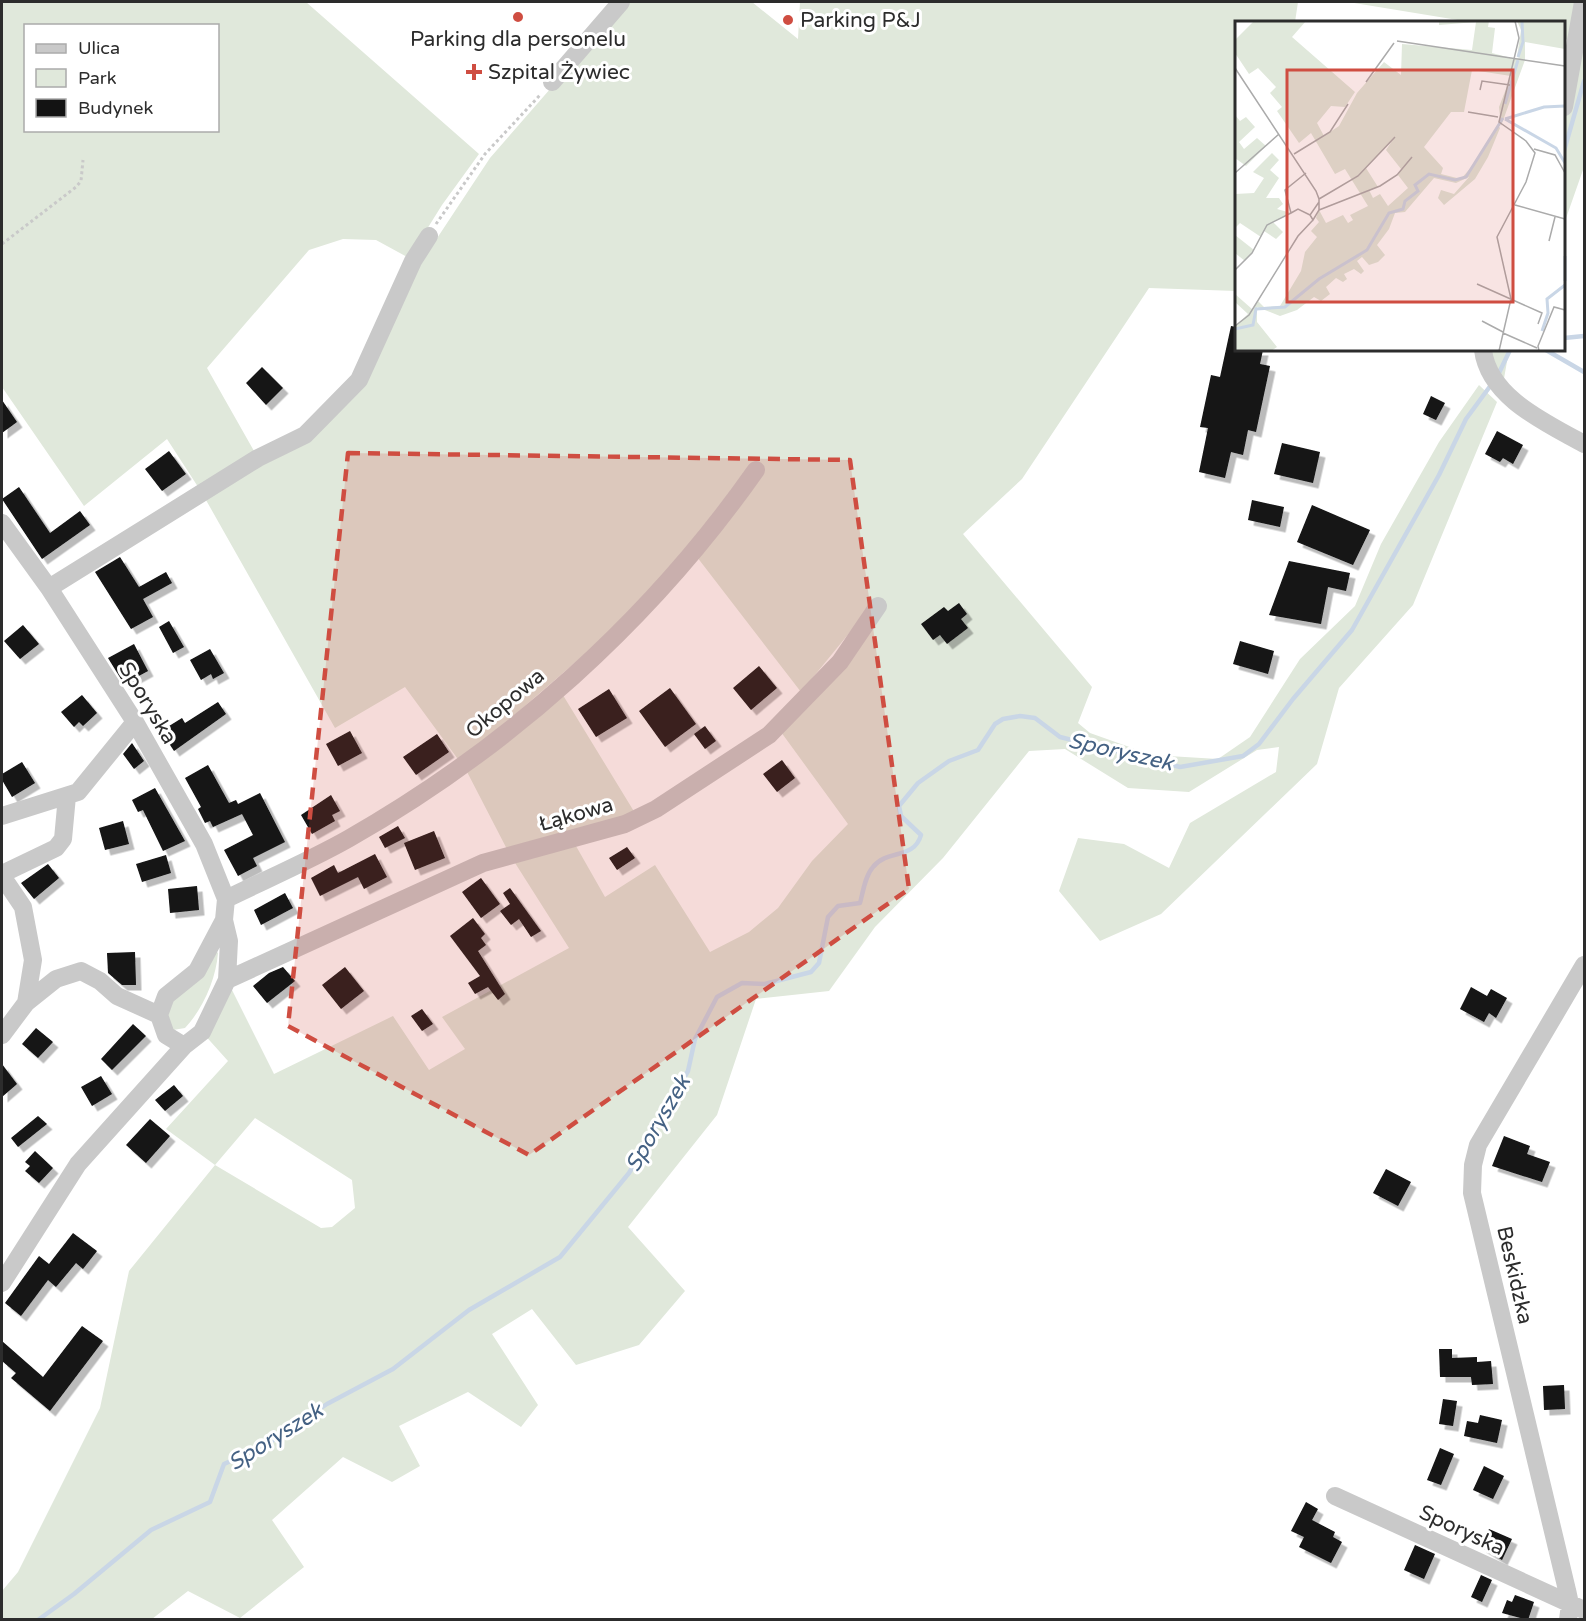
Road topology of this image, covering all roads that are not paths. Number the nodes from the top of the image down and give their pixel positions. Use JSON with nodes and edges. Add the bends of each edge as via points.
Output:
{"nodes":[{"id":1,"x":621,"y":2,"type":"edge"},
{"id":2,"x":1583,"y":2,"type":"edge"},
{"id":3,"x":552,"y":82,"type":"road end"},
{"id":4,"x":1565,"y":100,"type":"edge"},
{"id":5,"x":429,"y":236,"type":"road end"},
{"id":6,"x":1483,"y":351,"type":"edge"},
{"id":7,"x":1584,"y":444,"type":"edge"},
{"id":8,"x":756,"y":470,"type":"dead end"},
{"id":9,"x":2,"y":523,"type":"edge"},
{"id":10,"x":49,"y":588,"type":"junction"},
{"id":11,"x":879,"y":606,"type":"dead end"},
{"id":12,"x":135,"y":722,"type":"junction"},
{"id":13,"x":67,"y":796,"type":"junction"},
{"id":14,"x":2,"y":816,"type":"edge"},
{"id":15,"x":2,"y":875,"type":"edge"},
{"id":16,"x":226,"y":899,"type":"junction"},
{"id":17,"x":224,"y":920,"type":"junction"},
{"id":18,"x":1584,"y":965,"type":"edge"},
{"id":19,"x":227,"y":980,"type":"junction"},
{"id":20,"x":26,"y":1003,"type":"junction"},
{"id":21,"x":159,"y":1016,"type":"junction"},
{"id":22,"x":2,"y":1035,"type":"edge"},
{"id":23,"x":184,"y":1046,"type":"junction"},
{"id":24,"x":2,"y":1283,"type":"edge"},
{"id":25,"x":1335,"y":1496,"type":"dead end"},
{"id":26,"x":1574,"y":1611,"type":"edge"}],
"edges":[{"from":1,"to":3,"type":"street"},
{"from":2,"to":4,"type":"street"},
{"from":5,"to":10,"type":"street","via":[[413,261],[359,380],[305,435],[258,458]]},
{"from":6,"to":7,"type":"street","via":[[1496,382],[1540,420]]},
{"from":8,"to":16,"type":"street","name":"Okopowa","via":[[639,614],[499,739],[464,766],[348,839]]},
{"from":9,"to":10,"type":"street","name":"Sporyska"},
{"from":10,"to":12,"type":"street","name":"Sporyska"},
{"from":11,"to":19,"type":"street","name":"Łąkowa","via":[[840,662],[769,735],[656,809],[625,824],[483,863]]},
{"from":12,"to":13,"type":"street","via":[[78,792]]},
{"from":12,"to":16,"type":"street","name":"Sporyska","via":[[204,844]]},
{"from":13,"to":14,"type":"street"},
{"from":13,"to":15,"type":"street","via":[[63,839],[56,848]]},
{"from":15,"to":20,"type":"street","via":[[23,907],[33,960]]},
{"from":16,"to":17,"type":"street","name":"Sporyska"},
{"from":17,"to":19,"type":"street","name":"Sporyska","via":[[229,941]]},
{"from":17,"to":21,"type":"street","name":"Sporyska","via":[[197,971],[166,996]]},
{"from":18,"to":26,"type":"street","name":"Beskidzka","via":[[1478,1145],[1472,1193]]},
{"from":19,"to":23,"type":"street","name":"Sporyska","via":[[202,1032]]},
{"from":20,"to":21,"type":"street","via":[[56,979],[81,971],[117,996]]},
{"from":20,"to":22,"type":"street"},
{"from":21,"to":23,"type":"street","via":[[166,1035]]},
{"from":23,"to":24,"type":"street","name":"Sporyska","via":[[78,1164]]},
{"from":25,"to":26,"type":"street","name":"Sporyska"}]}
